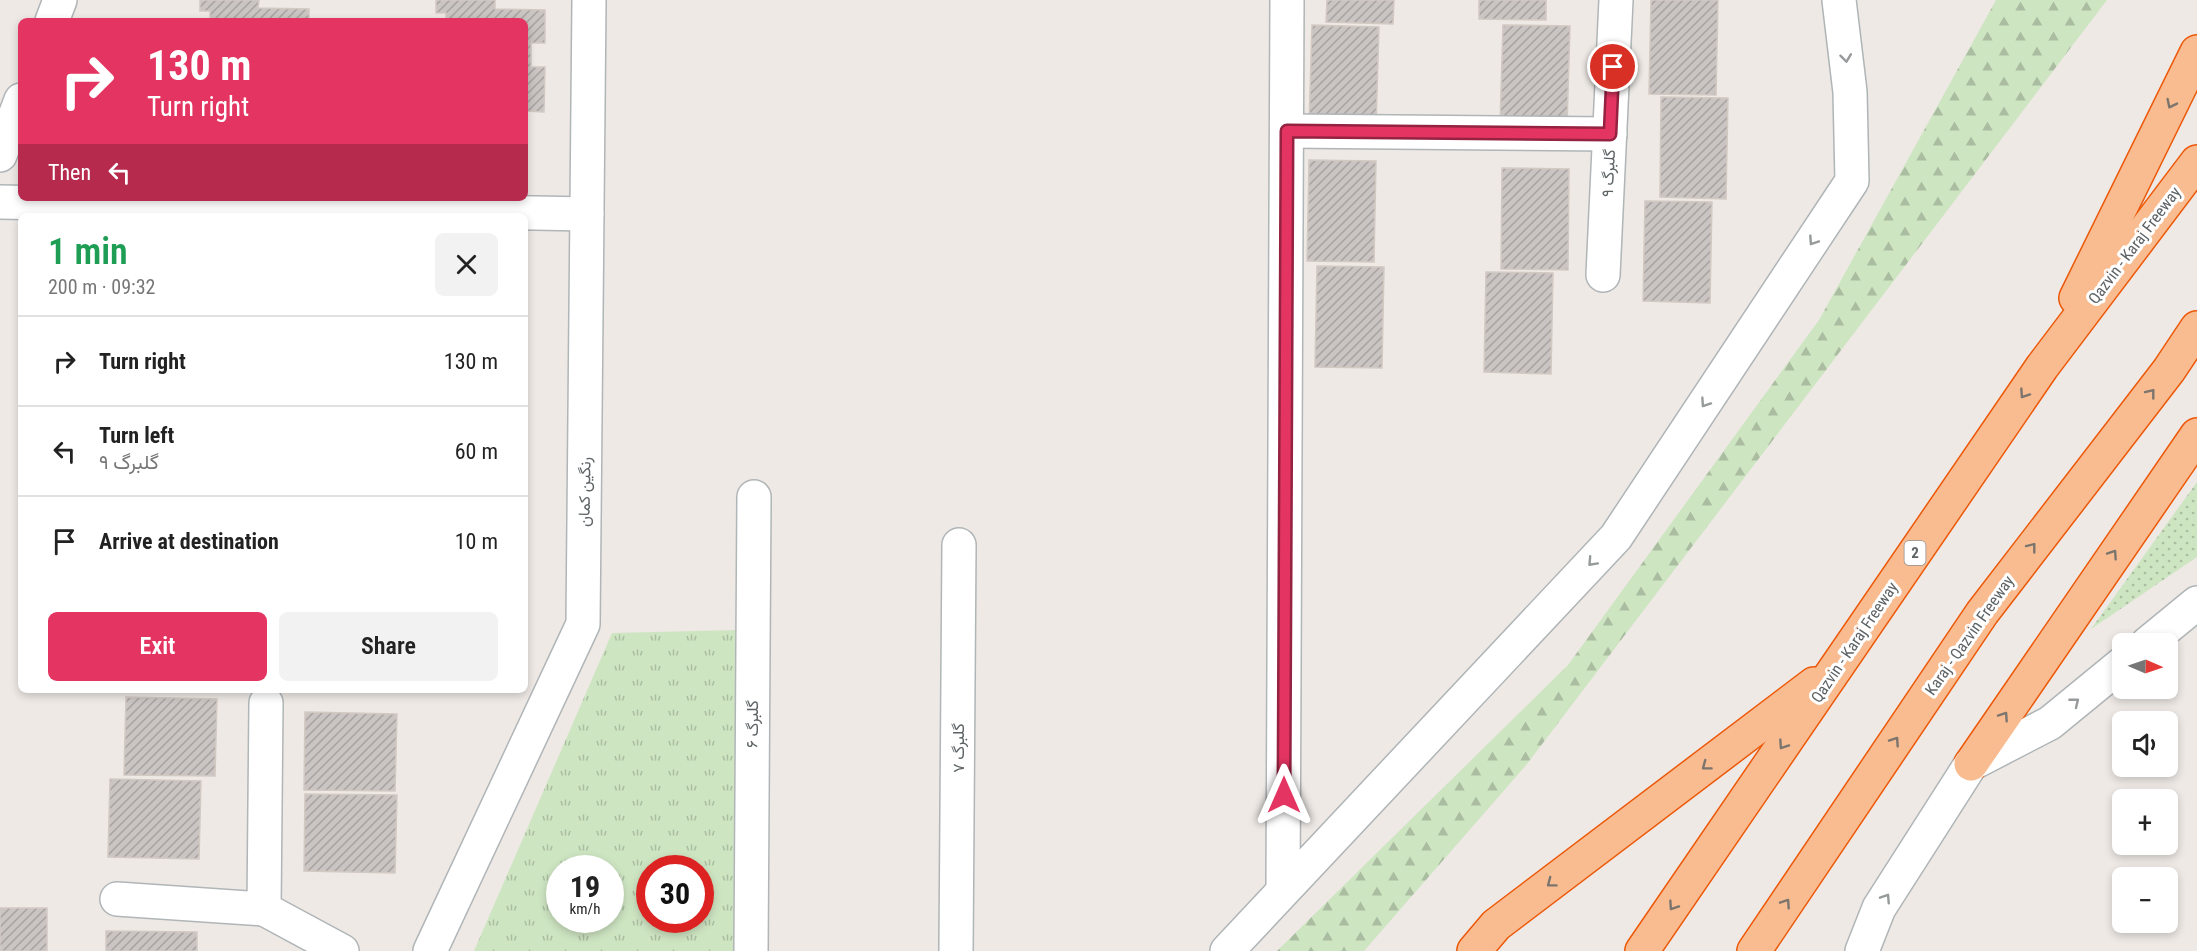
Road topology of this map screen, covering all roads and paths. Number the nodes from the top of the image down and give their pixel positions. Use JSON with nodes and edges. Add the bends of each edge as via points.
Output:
{"nodes":[{"id":1,"x":60,"y":0,"type":"edge"},
{"id":2,"x":589,"y":0,"type":"edge"},
{"id":3,"x":1287,"y":0,"type":"edge"},
{"id":4,"x":1616,"y":0,"type":"edge"},
{"id":5,"x":1839,"y":0,"type":"edge"},
{"id":6,"x":53,"y":18,"type":"edge"},
{"id":7,"x":2197,"y":52,"type":"edge"},
{"id":8,"x":18,"y":113,"type":"edge"},
{"id":9,"x":1287,"y":131,"type":"junction"},
{"id":10,"x":1610,"y":134,"type":"junction"},
{"id":11,"x":0,"y":155,"type":"edge"},
{"id":12,"x":2197,"y":162,"type":"edge"},
{"id":13,"x":0,"y":202,"type":"edge"},
{"id":14,"x":176,"y":202,"type":"edge"},
{"id":15,"x":587,"y":214,"type":"junction"},
{"id":16,"x":1603,"y":275,"type":"dead end"},
{"id":17,"x":2197,"y":328,"type":"edge"},
{"id":18,"x":2042,"y":367,"type":"junction"},
{"id":19,"x":2197,"y":435,"type":"edge"},
{"id":20,"x":753,"y":497,"type":"dead end"},
{"id":21,"x":959,"y":545,"type":"dead end"},
{"id":22,"x":2197,"y":603,"type":"edge"},
{"id":23,"x":2160,"y":633,"type":"edge"},
{"id":24,"x":1837,"y":667,"type":"junction"},
{"id":25,"x":2112,"y":672,"type":"edge"},
{"id":26,"x":266,"y":703,"type":"dead end"},
{"id":27,"x":1971,"y":764,"type":"junction"},
{"id":28,"x":1283,"y":889,"type":"junction"},
{"id":29,"x":117,"y":899,"type":"dead end"},
{"id":30,"x":264,"y":909,"type":"junction"},
{"id":31,"x":342,"y":951,"type":"edge"},
{"id":32,"x":430,"y":951,"type":"edge"},
{"id":33,"x":751,"y":951,"type":"edge"},
{"id":34,"x":956,"y":951,"type":"edge"},
{"id":35,"x":1227,"y":951,"type":"edge"},
{"id":36,"x":1474,"y":951,"type":"edge"},
{"id":37,"x":1642,"y":951,"type":"edge"},
{"id":38,"x":1754,"y":951,"type":"edge"},
{"id":39,"x":1862,"y":951,"type":"edge"}],
"edges":[{"from":1,"to":6,"type":"street"},
{"from":2,"to":15,"type":"street","name":"رنگین کمان"},
{"from":3,"to":9,"type":"street"},
{"from":4,"to":10,"type":"street","name":"گلبرگ ۹"},
{"from":5,"to":28,"type":"street","one_way":true,"via":[[1850,92],[1852,181],[1616,537]]},
{"from":7,"to":18,"type":"highway","one_way":true},
{"from":8,"to":11,"type":"street"},
{"from":9,"to":10,"type":"street"},
{"from":9,"to":28,"type":"street"},
{"from":10,"to":16,"type":"street","name":"گلبرگ ۹"},
{"from":12,"to":18,"type":"highway","name":"Qazvin - Karaj Freeway","number":"2"},
{"from":13,"to":14,"type":"street"},
{"from":14,"to":15,"type":"street"},
{"from":15,"to":32,"type":"street","name":"رنگین کمان","via":[[583,624]]},
{"from":38,"to":17,"type":"highway","name":"Karaj - Qazvin Freeway","one_way":true,"via":[[1982,612],[2169,370]]},
{"from":18,"to":24,"type":"highway","name":"Qazvin - Karaj Freeway","number":"2","one_way":true},
{"from":27,"to":19,"type":"highway","one_way":true},
{"from":20,"to":33,"type":"street","name":"گلبرگ ۶"},
{"from":21,"to":34,"type":"street","name":"گلبرگ ۷"},
{"from":22,"to":23,"type":"street"},
{"from":24,"to":36,"type":"highway","one_way":true,"via":[[1496,925]]},
{"from":24,"to":37,"type":"highway","name":"Qazvin - Karaj Freeway","number":"2","one_way":true},
{"from":27,"to":25,"type":"street","one_way":true,"via":[[2050,723]]},
{"from":26,"to":30,"type":"street"},
{"from":39,"to":27,"type":"street","one_way":true,"via":[[1879,908]]},
{"from":28,"to":35,"type":"street"},
{"from":29,"to":30,"type":"street"},
{"from":30,"to":31,"type":"street"}]}
